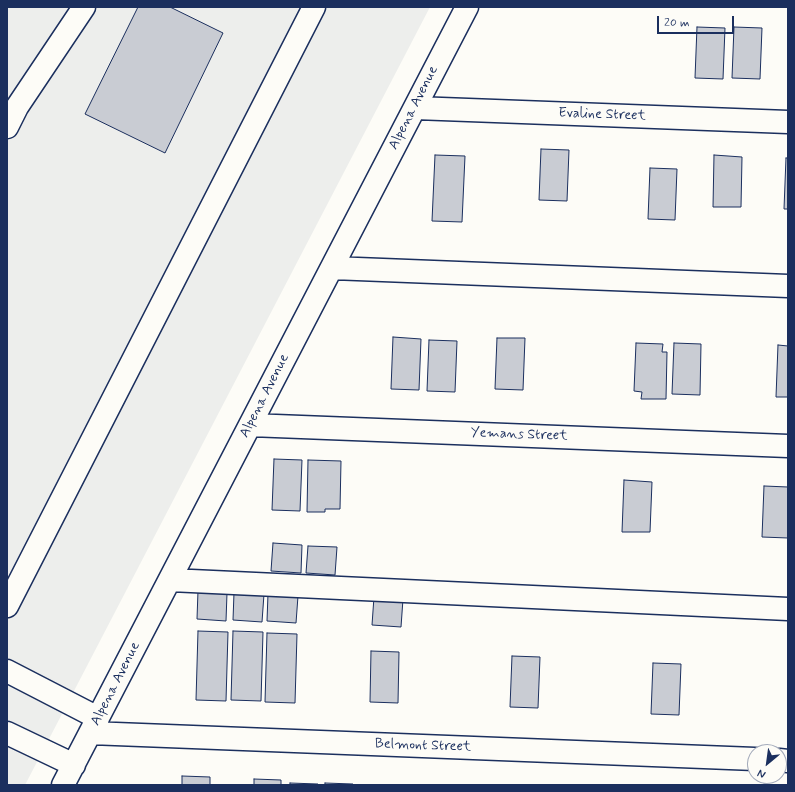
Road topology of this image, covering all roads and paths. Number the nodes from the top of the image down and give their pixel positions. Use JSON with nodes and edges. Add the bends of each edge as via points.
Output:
{"nodes":[{"id":1,"x":84,"y":7,"type":"edge"},
{"id":2,"x":314,"y":7,"type":"edge"},
{"id":3,"x":467,"y":7,"type":"edge"},
{"id":4,"x":415,"y":108,"type":"junction"},
{"id":5,"x":788,"y":122,"type":"edge"},
{"id":6,"x":7,"y":127,"type":"edge"},
{"id":7,"x":332,"y":268,"type":"junction"},
{"id":8,"x":788,"y":286,"type":"edge"},
{"id":9,"x":250,"y":425,"type":"junction"},
{"id":10,"x":788,"y":446,"type":"edge"},
{"id":11,"x":170,"y":580,"type":"junction"},
{"id":12,"x":7,"y":606,"type":"edge"},
{"id":13,"x":788,"y":608,"type":"edge"},
{"id":14,"x":7,"y":671,"type":"edge"},
{"id":15,"x":94,"y":725,"type":"junction"},
{"id":16,"x":7,"y":733,"type":"edge"},
{"id":17,"x":747,"y":759,"type":"edge"},
{"id":18,"x":74,"y":765,"type":"junction"},
{"id":19,"x":63,"y":785,"type":"edge"}],
"edges":[{"from":1,"to":6,"type":"street","via":[[17,107]]},
{"from":2,"to":12,"type":"street"},
{"from":3,"to":4,"type":"street","name":"Alpena Avenue"},
{"from":4,"to":5,"type":"street","name":"Evaline Street"},
{"from":4,"to":7,"type":"street","name":"Alpena Avenue"},
{"from":7,"to":8,"type":"street"},
{"from":7,"to":9,"type":"street","name":"Alpena Avenue"},
{"from":9,"to":10,"type":"street","name":"Yemans Street"},
{"from":9,"to":11,"type":"street","name":"Alpena Avenue"},
{"from":11,"to":13,"type":"street"},
{"from":11,"to":15,"type":"street","name":"Alpena Avenue"},
{"from":14,"to":15,"type":"street"},
{"from":15,"to":17,"type":"street","name":"Belmont Street"},
{"from":15,"to":18,"type":"street","name":"Alpena Avenue"},
{"from":16,"to":18,"type":"street"},
{"from":18,"to":19,"type":"street","name":"Alpena Avenue"}]}
